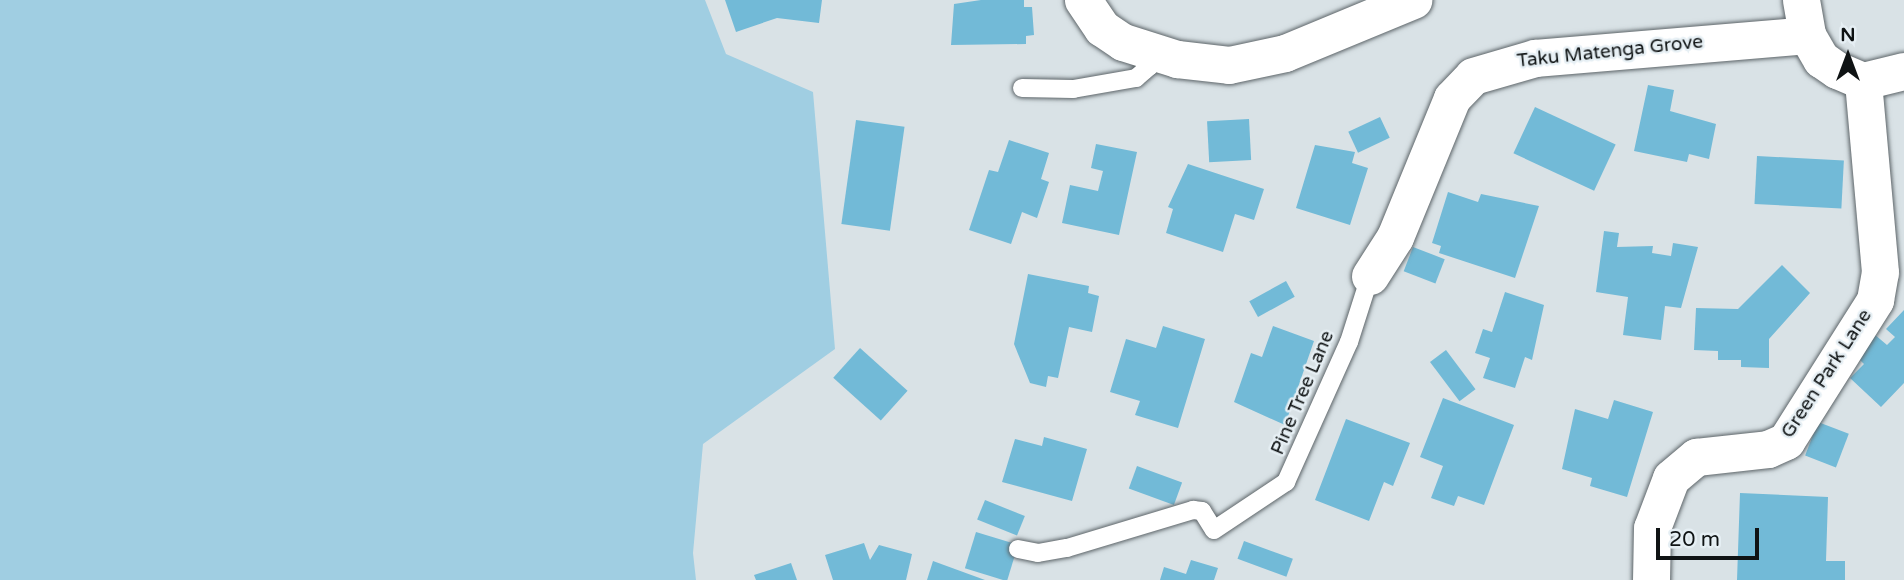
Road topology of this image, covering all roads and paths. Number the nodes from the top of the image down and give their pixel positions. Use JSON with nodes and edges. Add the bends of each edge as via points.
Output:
{"nodes":[{"id":1,"x":1083,"y":0,"type":"edge"},
{"id":2,"x":1413,"y":0,"type":"edge"},
{"id":3,"x":1804,"y":17,"type":"edge"},
{"id":4,"x":1153,"y":53,"type":"junction"},
{"id":5,"x":1904,"y":71,"type":"edge"},
{"id":6,"x":1863,"y":81,"type":"junction"},
{"id":7,"x":1022,"y":88,"type":"dead end"},
{"id":8,"x":1370,"y":276,"type":"joint"},
{"id":9,"x":1018,"y":549,"type":"dead end"},
{"id":10,"x":1651,"y":580,"type":"edge"}],
"edges":[{"from":1,"to":4,"type":"street","via":[[1102,28]]},
{"from":2,"to":4,"type":"street","via":[[1254,61],[1205,64]]},
{"from":3,"to":6,"type":"street","via":[[1821,59]]},
{"from":3,"to":8,"type":"street","name":"Taku Matenga Grove","via":[[1535,58],[1473,76],[1452,99],[1395,237]]},
{"from":4,"to":7,"type":"lane","via":[[1150,66],[1136,78],[1073,89]]},
{"from":5,"to":6,"type":"street"},
{"from":6,"to":10,"type":"street","name":"Green Park Lane","via":[[1880,272],[1875,300],[1786,441],[1768,449],[1696,457],[1671,478],[1653,528]]},
{"from":8,"to":9,"type":"lane","name":"Pine Tree Lane","via":[[1349,342],[1286,482],[1214,530],[1202,511],[1193,510],[1067,548],[1038,553]]}]}
